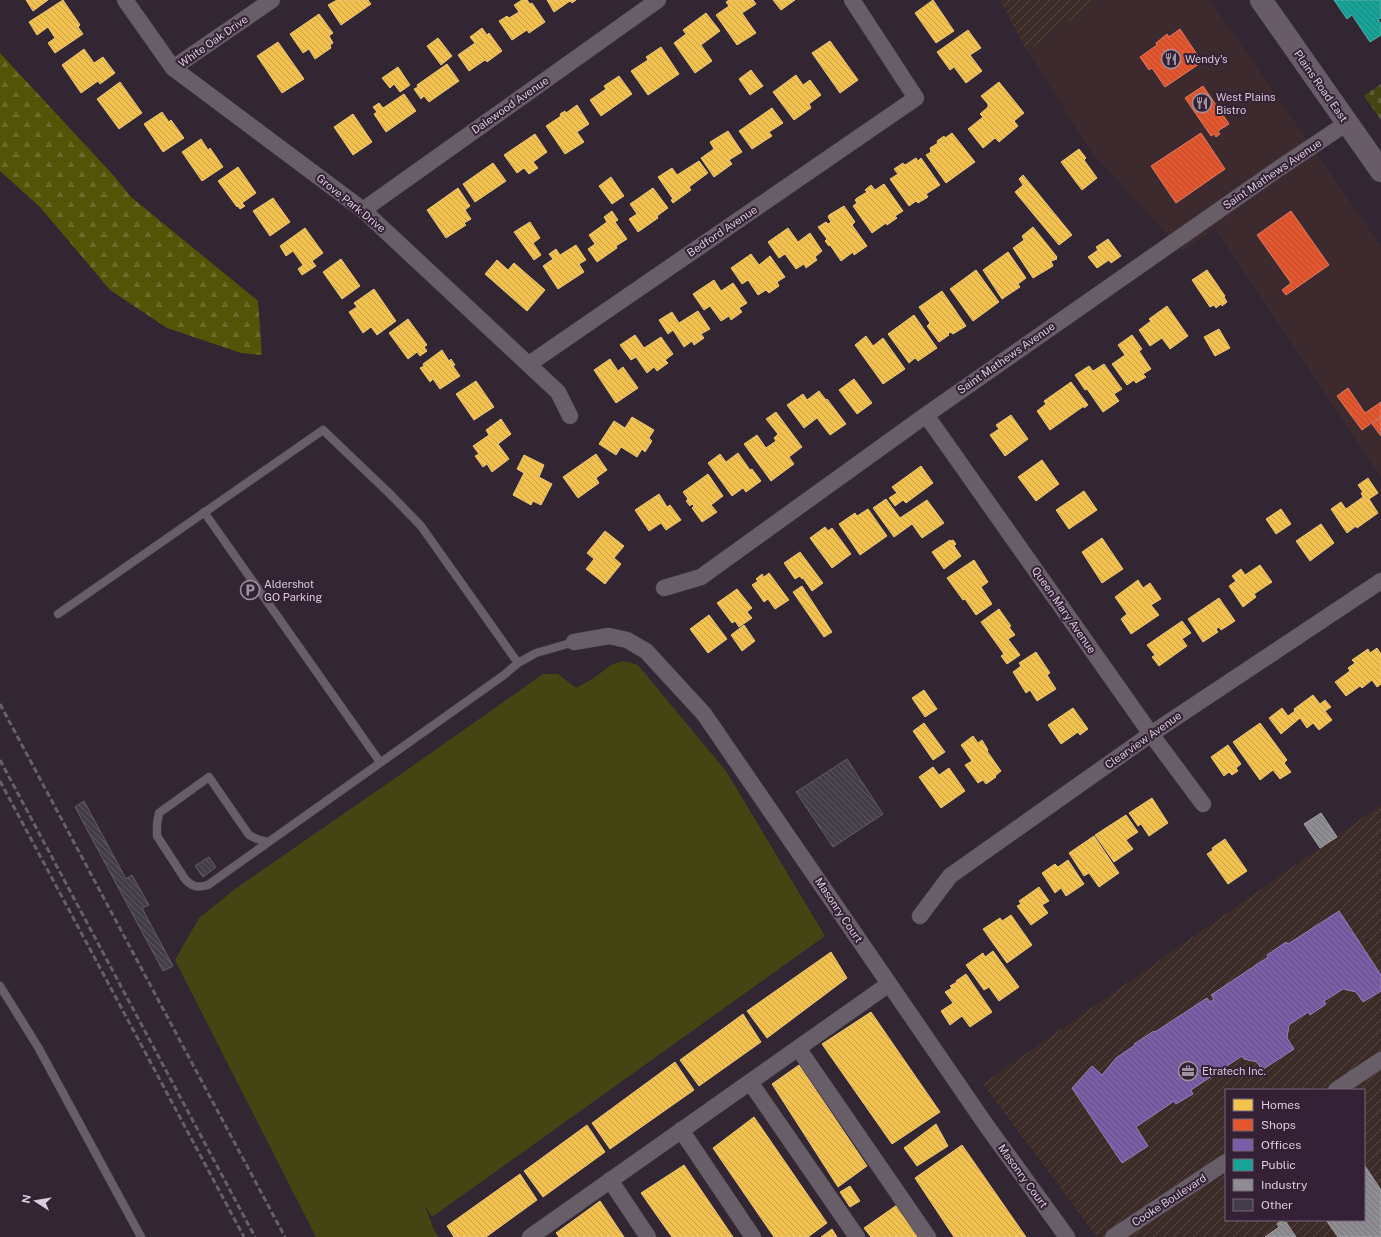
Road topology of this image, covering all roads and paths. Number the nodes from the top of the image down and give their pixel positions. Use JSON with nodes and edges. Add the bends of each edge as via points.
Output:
{"nodes":[{"id":1,"x":125,"y":0,"type":"edge"},
{"id":2,"x":272,"y":0,"type":"edge"},
{"id":3,"x":658,"y":0,"type":"edge"},
{"id":4,"x":852,"y":0,"type":"edge"},
{"id":5,"x":1261,"y":0,"type":"edge"},
{"id":6,"x":173,"y":68,"type":"junction"},
{"id":7,"x":1347,"y":123,"type":"junction"},
{"id":8,"x":1381,"y":171,"type":"edge"},
{"id":9,"x":363,"y":210,"type":"junction"},
{"id":10,"x":528,"y":364,"type":"junction"},
{"id":11,"x":926,"y":415,"type":"junction"},
{"id":12,"x":570,"y":416,"type":"dead end"},
{"id":13,"x":204,"y":512,"type":"junction"},
{"id":14,"x":1381,"y":581,"type":"edge"},
{"id":15,"x":664,"y":588,"type":"dead end"},
{"id":16,"x":58,"y":614,"type":"dead end"},
{"id":17,"x":574,"y":642,"type":"joint"},
{"id":18,"x":518,"y":663,"type":"junction"},
{"id":19,"x":1151,"y":734,"type":"junction"},
{"id":20,"x":380,"y":762,"type":"junction"},
{"id":21,"x":1203,"y":804,"type":"dead end"},
{"id":22,"x":268,"y":842,"type":"junction"},
{"id":23,"x":920,"y":916,"type":"dead end"},
{"id":24,"x":889,"y":984,"type":"junction"},
{"id":25,"x":0,"y":986,"type":"edge"},
{"id":26,"x":798,"y":1048,"type":"junction"},
{"id":27,"x":1381,"y":1060,"type":"edge"},
{"id":28,"x":750,"y":1082,"type":"junction"},
{"id":29,"x":1338,"y":1089,"type":"edge"},
{"id":30,"x":681,"y":1130,"type":"junction"},
{"id":31,"x":1225,"y":1163,"type":"edge"},
{"id":32,"x":610,"y":1180,"type":"junction"},
{"id":33,"x":141,"y":1237,"type":"edge"},
{"id":34,"x":530,"y":1237,"type":"edge"},
{"id":35,"x":648,"y":1237,"type":"edge"},
{"id":36,"x":753,"y":1237,"type":"edge"},
{"id":37,"x":857,"y":1237,"type":"edge"},
{"id":38,"x":928,"y":1237,"type":"edge"},
{"id":39,"x":1068,"y":1237,"type":"edge"},
{"id":40,"x":1113,"y":1237,"type":"edge"}],
"edges":[{"from":1,"to":6,"type":"street","name":"Grove Park Drive"},
{"from":2,"to":6,"type":"street","name":"White Oak Drive"},
{"from":3,"to":9,"type":"street","name":"Dalewood Avenue"},
{"from":4,"to":10,"type":"street","name":"Bedford Avenue","via":[[916,98]]},
{"from":5,"to":7,"type":"main road","name":"Plains Road East"},
{"from":6,"to":9,"type":"street","name":"Grove Park Drive"},
{"from":7,"to":8,"type":"main road","name":"Plains Road East"},
{"from":7,"to":11,"type":"street","name":"Saint Mathews Avenue","via":[[1278,168]]},
{"from":9,"to":10,"type":"street","name":"Grove Park Drive"},
{"from":10,"to":12,"type":"street","name":"Grove Park Drive","via":[[558,392]]},
{"from":11,"to":15,"type":"street","name":"Saint Mathews Avenue","via":[[701,577]]},
{"from":11,"to":19,"type":"street","name":"Queen Mary Avenue"},
{"from":13,"to":16,"type":"lane"},
{"from":13,"to":18,"type":"lane","via":[[323,430],[421,526]]},
{"from":13,"to":20,"type":"lane"},
{"from":14,"to":19,"type":"street","name":"Clearview Avenue"},
{"from":17,"to":18,"type":"lane","via":[[536,653]]},
{"from":17,"to":24,"type":"street","name":"Masonry Court","via":[[609,636],[627,640],[646,651],[704,714]]},
{"from":18,"to":20,"type":"lane"},
{"from":19,"to":21,"type":"street","name":"Queen Mary Avenue"},
{"from":19,"to":23,"type":"street","name":"Clearview Avenue","via":[[950,876]]},
{"from":20,"to":22,"type":"lane"},
{"from":22,"to":22,"type":"lane","via":[[249,835],[209,777],[159,813],[157,836],[190,885],[208,885]]},
{"from":24,"to":26,"type":"street"},
{"from":24,"to":39,"type":"street","name":"Masonry Court","via":[[986,1125]]},
{"from":25,"to":33,"type":"lane","via":[[38,1047]]},
{"from":26,"to":28,"type":"street"},
{"from":26,"to":38,"type":"street"},
{"from":27,"to":29,"type":"street"},
{"from":28,"to":30,"type":"street"},
{"from":28,"to":37,"type":"street"},
{"from":30,"to":32,"type":"street"},
{"from":30,"to":36,"type":"street"},
{"from":31,"to":40,"type":"street","name":"Cooke Boulevard"},
{"from":32,"to":34,"type":"street"},
{"from":32,"to":35,"type":"street"}]}
